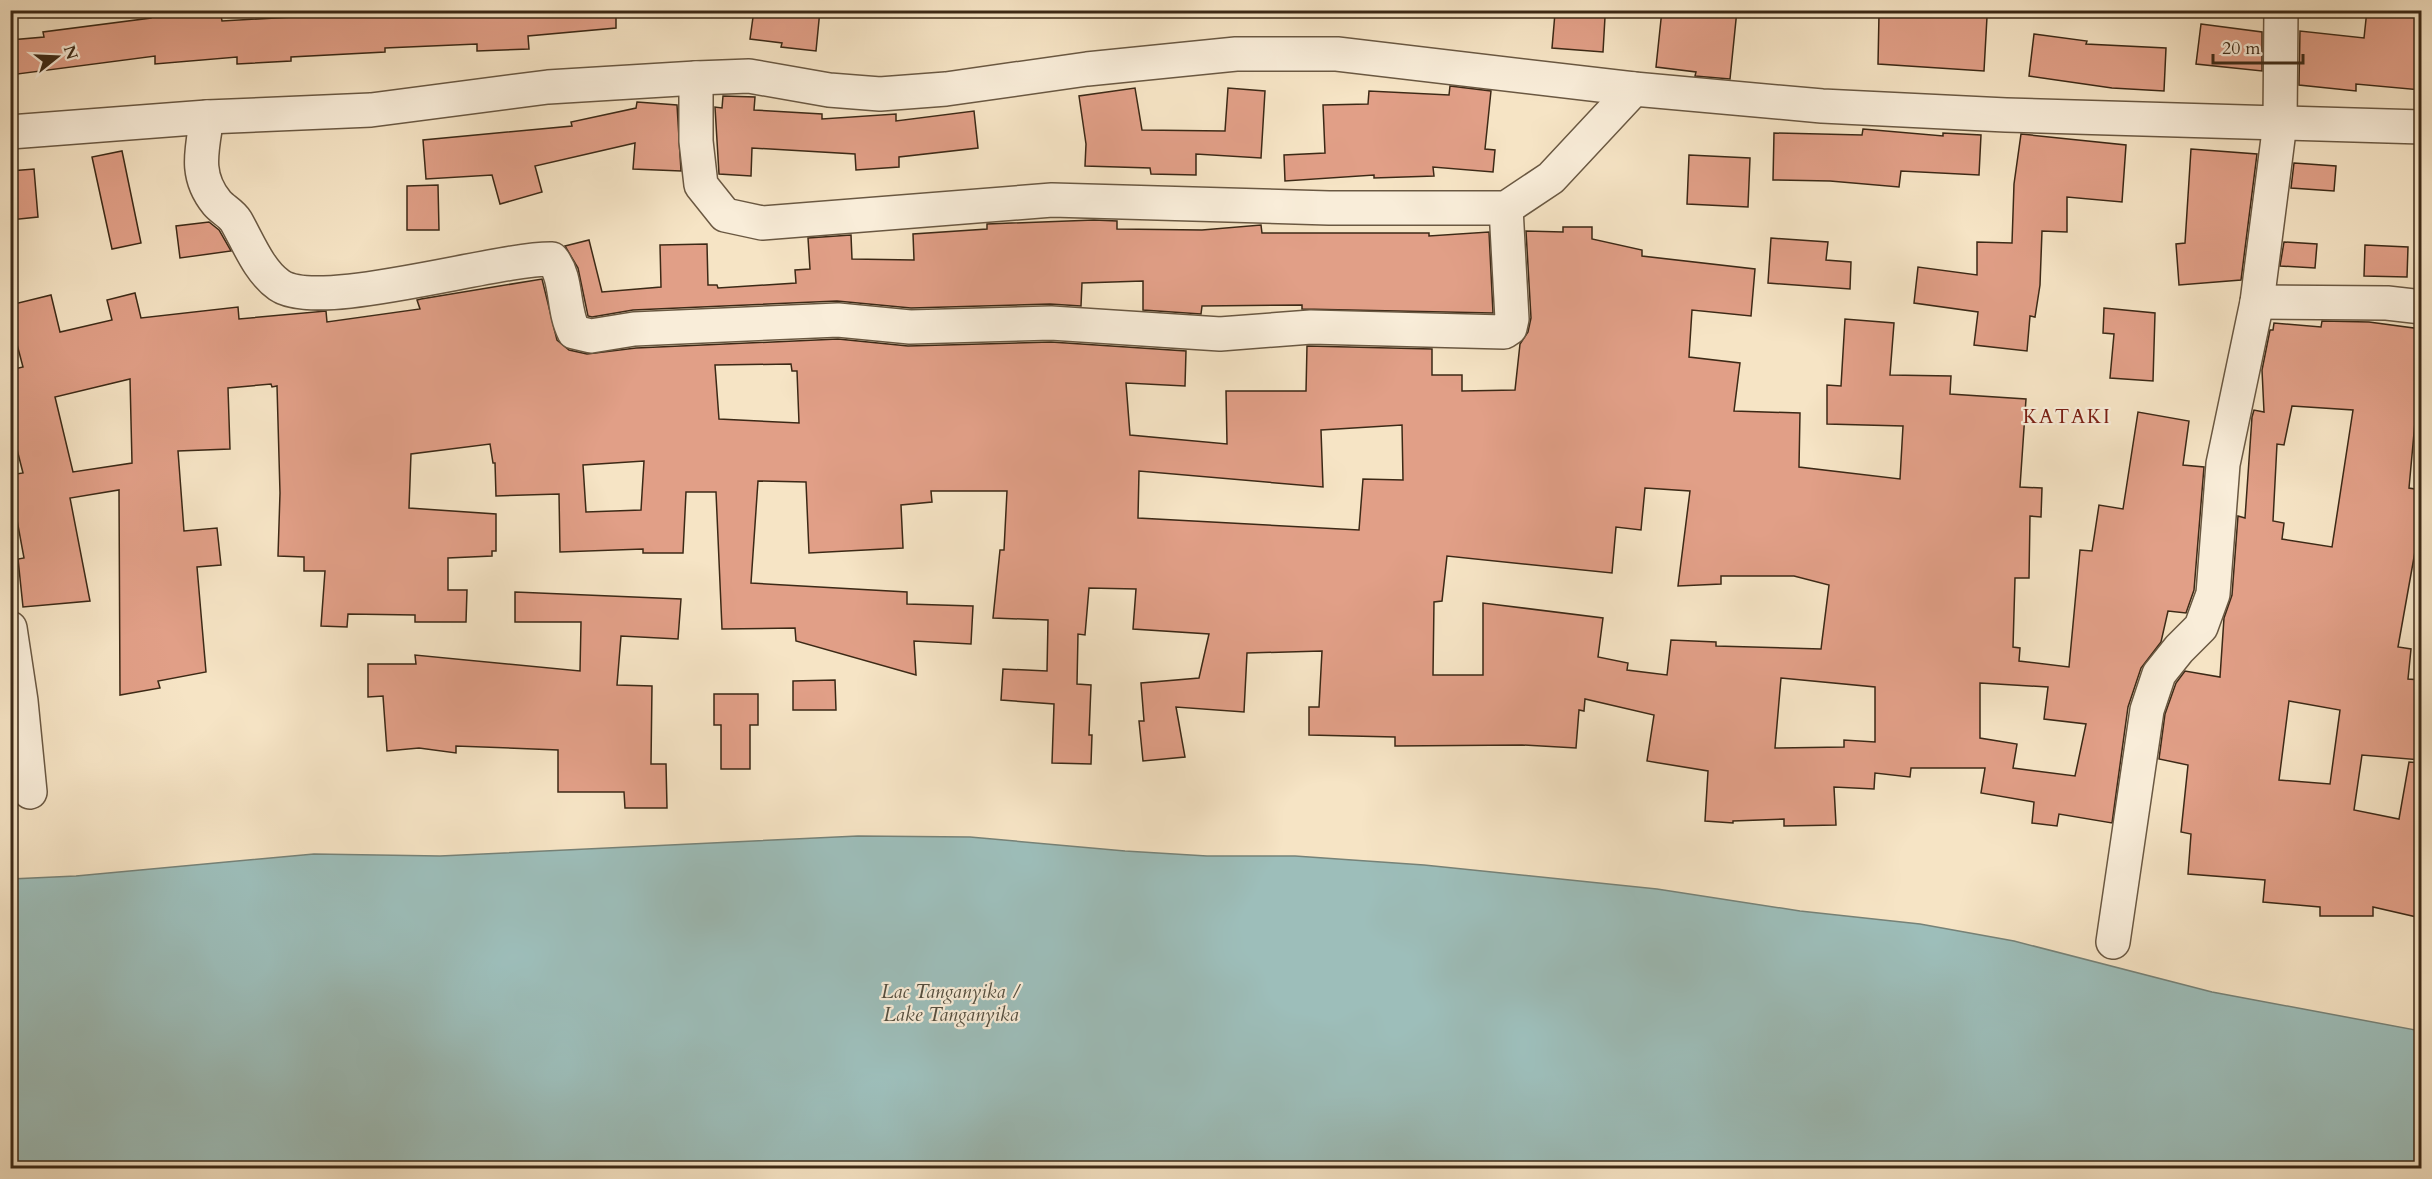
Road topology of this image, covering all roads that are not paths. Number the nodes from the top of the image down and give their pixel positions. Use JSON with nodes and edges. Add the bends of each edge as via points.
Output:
{"nodes":[{"id":1,"x":2281,"y":10,"type":"edge"},
{"id":2,"x":696,"y":78,"type":"junction"},
{"id":3,"x":1634,"y":89,"type":"junction"},
{"id":4,"x":207,"y":117,"type":"junction"},
{"id":5,"x":2280,"y":123,"type":"junction"},
{"id":6,"x":2421,"y":127,"type":"edge"},
{"id":7,"x":10,"y":132,"type":"edge"},
{"id":8,"x":1506,"y":207,"type":"junction"},
{"id":9,"x":2257,"y":302,"type":"junction"},
{"id":10,"x":2421,"y":307,"type":"edge"},
{"id":11,"x":10,"y":628,"type":"edge"},
{"id":12,"x":30,"y":792,"type":"dead end"},
{"id":13,"x":2113,"y":942,"type":"dead end"}],
"edges":[{"from":1,"to":5,"type":"street"},
{"from":2,"to":3,"type":"street","via":[[749,76],[880,94],[1236,54],[1337,54]]},
{"from":2,"to":4,"type":"street","via":[[548,87],[371,110]]},
{"from":2,"to":8,"type":"street","via":[[701,185],[725,215],[762,223],[1052,200],[1329,208]]},
{"from":3,"to":5,"type":"street","via":[[1822,106]]},
{"from":3,"to":8,"type":"street","via":[[1551,178]]},
{"from":4,"to":7,"type":"street"},
{"from":4,"to":8,"type":"street","via":[[200,159],[204,184],[218,205],[232,215],[267,274],[281,287],[307,295],[552,259],[559,267],[567,319],[574,332],[591,336],[634,329],[838,320],[910,327],[1051,324],[1220,334],[1311,327],[1504,332],[1510,328],[1512,319]]},
{"from":5,"to":6,"type":"street"},
{"from":5,"to":9,"type":"street"},
{"from":9,"to":10,"type":"street"},
{"from":9,"to":13,"type":"street","via":[[2223,464],[2213,594],[2201,627],[2159,674],[2148,710]]},
{"from":11,"to":12,"type":"street"}]}
